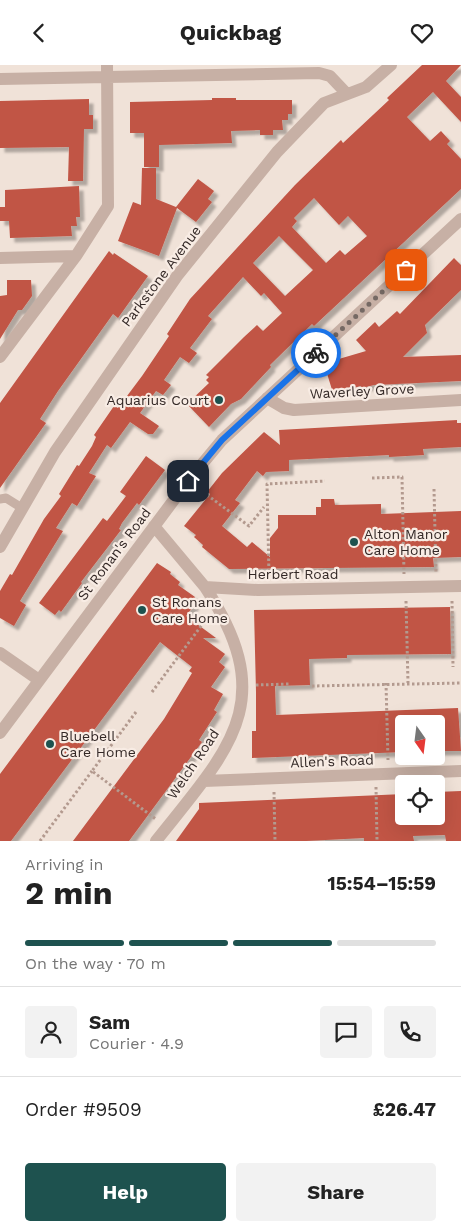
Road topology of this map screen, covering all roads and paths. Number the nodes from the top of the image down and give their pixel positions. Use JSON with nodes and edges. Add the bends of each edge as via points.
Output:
{"nodes":[{"id":1,"x":390,"y":65,"type":"edge"},
{"id":2,"x":107,"y":71,"type":"edge"},
{"id":3,"x":0,"y":79,"type":"edge"},
{"id":4,"x":347,"y":94,"type":"junction"},
{"id":5,"x":461,"y":219,"type":"edge"},
{"id":6,"x":76,"y":256,"type":"junction"},
{"id":7,"x":0,"y":258,"type":"edge"},
{"id":8,"x":0,"y":357,"type":"edge"},
{"id":9,"x":267,"y":398,"type":"junction"},
{"id":10,"x":461,"y":400,"type":"edge"},
{"id":11,"x":372,"y":478,"type":"dead end"},
{"id":12,"x":188,"y":481,"type":"junction"},
{"id":13,"x":324,"y":481,"type":"dead end"},
{"id":14,"x":434,"y":489,"type":"dead end"},
{"id":15,"x":0,"y":499,"type":"edge"},
{"id":16,"x":264,"y":507,"type":"dead end"},
{"id":17,"x":22,"y":508,"type":"junction"},
{"id":18,"x":154,"y":526,"type":"junction"},
{"id":19,"x":0,"y":547,"type":"edge"},
{"id":20,"x":205,"y":587,"type":"junction"},
{"id":21,"x":436,"y":587,"type":"junction"},
{"id":22,"x":456,"y":587,"type":"edge"},
{"id":23,"x":405,"y":588,"type":"junction"},
{"id":24,"x":269,"y":590,"type":"junction"},
{"id":25,"x":217,"y":604,"type":"junction"},
{"id":26,"x":0,"y":653,"type":"edge"},
{"id":27,"x":453,"y":667,"type":"dead end"},
{"id":28,"x":39,"y":680,"type":"junction"},
{"id":29,"x":386,"y":683,"type":"junction"},
{"id":30,"x":408,"y":683,"type":"junction"},
{"id":31,"x":461,"y":683,"type":"edge"},
{"id":32,"x":290,"y":684,"type":"dead end"},
{"id":33,"x":244,"y":685,"type":"junction"},
{"id":34,"x":312,"y":685,"type":"dead end"},
{"id":35,"x":152,"y":691,"type":"dead end"},
{"id":36,"x":136,"y":712,"type":"dead end"},
{"id":37,"x":0,"y":733,"type":"edge"},
{"id":38,"x":92,"y":771,"type":"junction"},
{"id":39,"x":461,"y":771,"type":"edge"},
{"id":40,"x":375,"y":775,"type":"junction"},
{"id":41,"x":389,"y":775,"type":"junction"},
{"id":42,"x":273,"y":778,"type":"junction"},
{"id":43,"x":204,"y":781,"type":"junction"},
{"id":44,"x":166,"y":827,"type":"junction"},
{"id":45,"x":40,"y":841,"type":"edge"},
{"id":46,"x":156,"y":841,"type":"edge"},
{"id":47,"x":275,"y":841,"type":"edge"},
{"id":48,"x":377,"y":841,"type":"edge"}],
"edges":[{"from":1,"to":4,"type":"street","name":"Parkstone Avenue","via":[[366,87]]},
{"from":2,"to":3,"type":"street"},
{"from":2,"to":4,"type":"street","via":[[319,73],[330,76]]},
{"from":2,"to":6,"type":"street","via":[[108,206]]},
{"from":4,"to":17,"type":"street","name":"Parkstone Avenue","via":[[324,103],[277,152],[177,276],[54,452]]},
{"from":5,"to":9,"type":"street","name":"St Ronan's Road"},
{"from":6,"to":7,"type":"street"},
{"from":6,"to":8,"type":"street"},
{"from":9,"to":10,"type":"street","name":"Waverley Grove","via":[[294,410]]},
{"from":9,"to":12,"type":"street","name":"St Ronan's Road","via":[[222,440]]},
{"from":11,"to":23,"type":"path","via":[[402,477]]},
{"from":12,"to":16,"type":"path","via":[[249,526]]},
{"from":12,"to":18,"type":"street","name":"St Ronan's Road"},
{"from":13,"to":24,"type":"path","via":[[267,484]]},
{"from":14,"to":21,"type":"path"},
{"from":15,"to":17,"type":"lane","via":[[6,498]]},
{"from":17,"to":19,"type":"street","name":"Parkstone Avenue"},
{"from":18,"to":20,"type":"street"},
{"from":18,"to":28,"type":"street","name":"St Ronan's Road"},
{"from":20,"to":24,"type":"street","name":"Herbert Road"},
{"from":20,"to":25,"type":"street","name":"Welch Road"},
{"from":21,"to":22,"type":"street","name":"Herbert Road"},
{"from":21,"to":23,"type":"street","name":"Herbert Road"},
{"from":22,"to":27,"type":"path"},
{"from":23,"to":24,"type":"street","name":"Herbert Road"},
{"from":23,"to":30,"type":"path"},
{"from":25,"to":33,"type":"street","name":"Welch Road","via":[[236,647]]},
{"from":25,"to":35,"type":"path"},
{"from":26,"to":28,"type":"street"},
{"from":28,"to":37,"type":"street","name":"St Ronan's Road"},
{"from":29,"to":30,"type":"path"},
{"from":29,"to":34,"type":"path"},
{"from":29,"to":41,"type":"path"},
{"from":30,"to":31,"type":"path"},
{"from":32,"to":33,"type":"path"},
{"from":33,"to":43,"type":"street","name":"Welch Road","via":[[235,727]]},
{"from":36,"to":38,"type":"path"},
{"from":38,"to":44,"type":"path"},
{"from":38,"to":45,"type":"path"},
{"from":39,"to":41,"type":"street","name":"Allen's Road"},
{"from":40,"to":41,"type":"street","name":"Allen's Road"},
{"from":40,"to":42,"type":"street","name":"Allen's Road"},
{"from":40,"to":48,"type":"path"},
{"from":42,"to":43,"type":"street","name":"Allen's Road"},
{"from":42,"to":47,"type":"path"},
{"from":43,"to":44,"type":"street","name":"Welch Road"},
{"from":44,"to":46,"type":"street","name":"Welch Road"}]}
